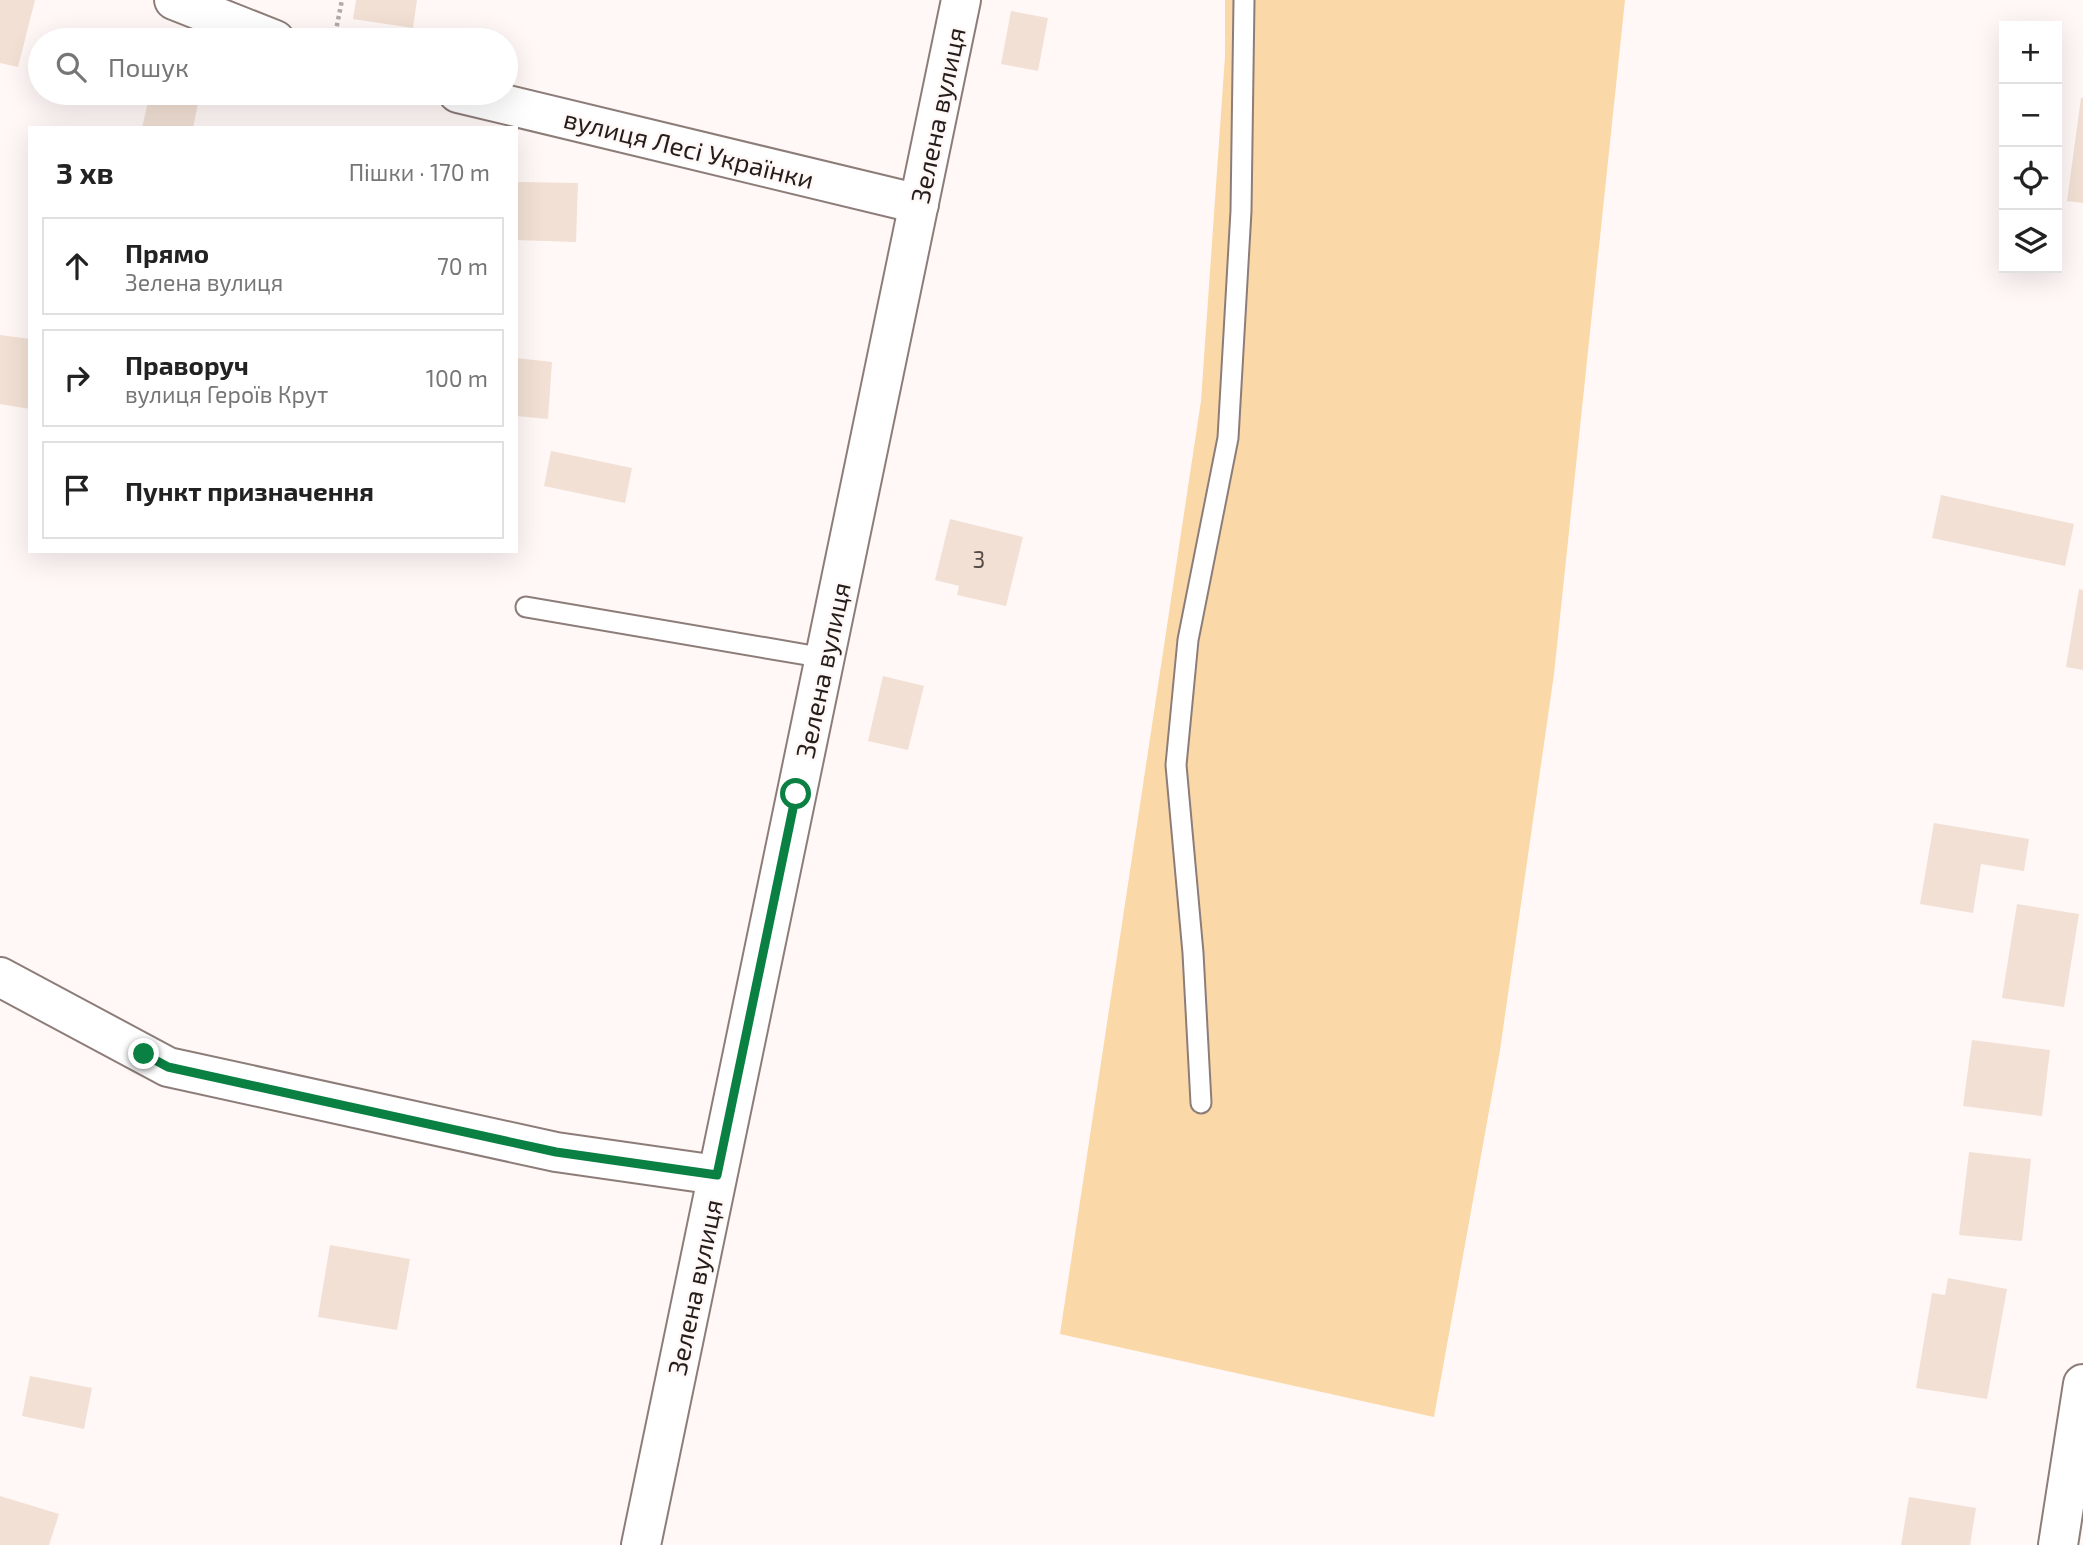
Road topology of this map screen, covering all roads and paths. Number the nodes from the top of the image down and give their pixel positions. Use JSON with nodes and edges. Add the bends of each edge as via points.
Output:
{"nodes":[{"id":1,"x":174,"y":0,"type":"edge"},
{"id":2,"x":342,"y":0,"type":"edge"},
{"id":3,"x":961,"y":0,"type":"edge"},
{"id":4,"x":1244,"y":0,"type":"edge"},
{"id":5,"x":245,"y":28,"type":"edge"},
{"id":6,"x":336,"y":28,"type":"edge"},
{"id":7,"x":508,"y":105,"type":"edge"},
{"id":8,"x":919,"y":204,"type":"junction"},
{"id":9,"x":526,"y":607,"type":"dead end"},
{"id":10,"x":825,"y":658,"type":"junction"},
{"id":11,"x":0,"y":977,"type":"edge"},
{"id":12,"x":1201,"y":1103,"type":"dead end"},
{"id":13,"x":717,"y":1175,"type":"junction"},
{"id":14,"x":2083,"y":1384,"type":"edge"},
{"id":15,"x":640,"y":1545,"type":"edge"},
{"id":16,"x":2058,"y":1545,"type":"edge"}],
"edges":[{"from":1,"to":5,"type":"street"},
{"from":2,"to":6,"type":"path"},
{"from":3,"to":8,"type":"street","name":"Зелена вулиця"},
{"from":4,"to":12,"type":"lane","via":[[1241,211],[1228,438],[1188,640],[1176,765]]},
{"from":7,"to":8,"type":"street","name":"вулиця Лесі Українки"},
{"from":8,"to":10,"type":"street","name":"Зелена вулиця"},
{"from":9,"to":10,"type":"lane"},
{"from":10,"to":13,"type":"street","name":"Зелена вулиця"},
{"from":11,"to":13,"type":"street","via":[[168,1067],[556,1152]]},
{"from":13,"to":15,"type":"street","name":"Зелена вулиця"},
{"from":14,"to":16,"type":"street"}]}
